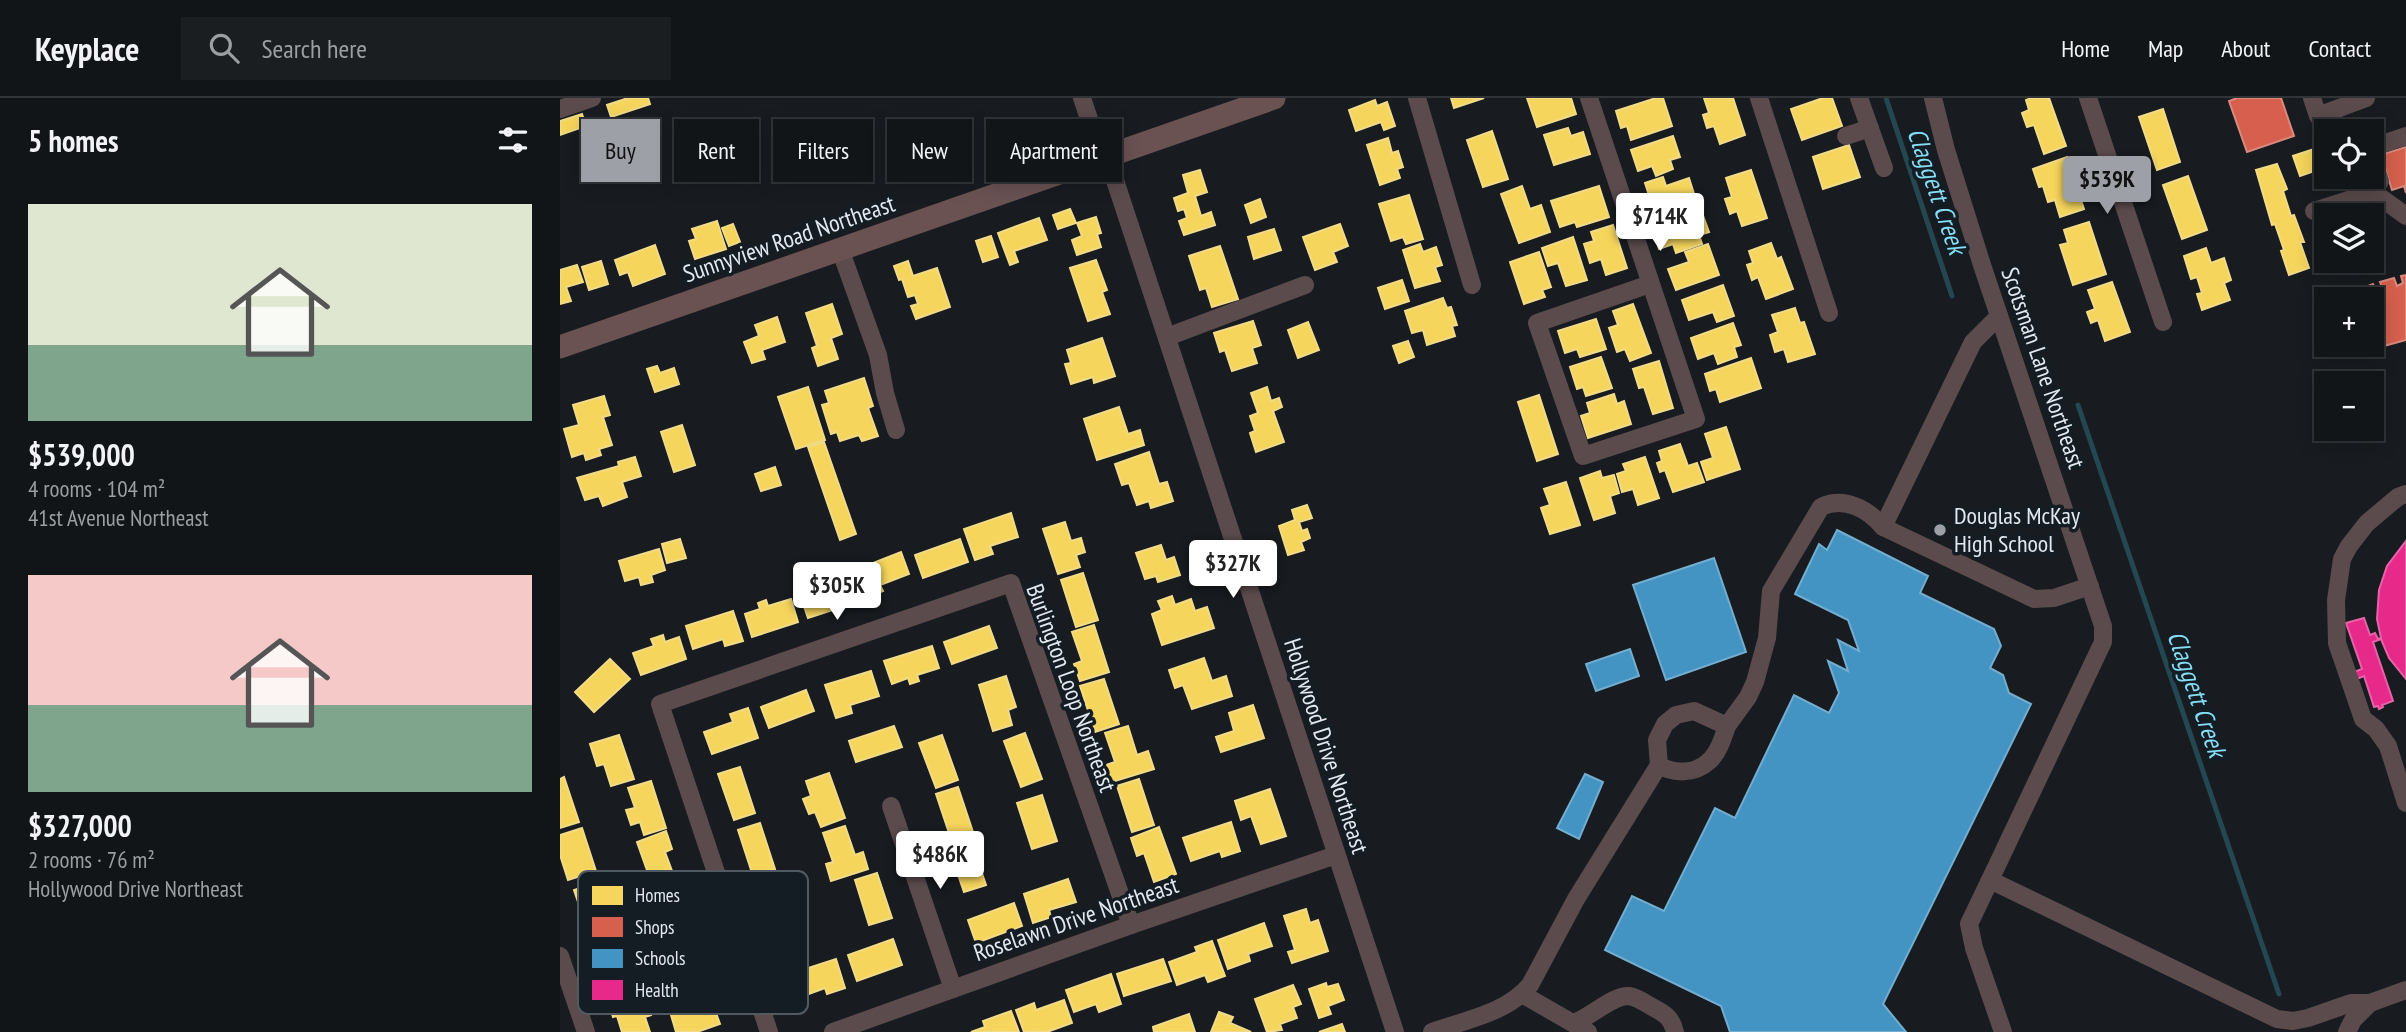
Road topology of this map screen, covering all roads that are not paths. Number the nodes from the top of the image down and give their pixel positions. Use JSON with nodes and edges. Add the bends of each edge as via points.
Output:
{"nodes":[{"id":1,"x":592,"y":98,"type":"edge"},
{"id":2,"x":1082,"y":98,"type":"edge"},
{"id":3,"x":1274,"y":98,"type":"edge"},
{"id":4,"x":1417,"y":98,"type":"edge"},
{"id":5,"x":1588,"y":98,"type":"edge"},
{"id":6,"x":1759,"y":98,"type":"edge"},
{"id":7,"x":1859,"y":98,"type":"edge"},
{"id":8,"x":1933,"y":98,"type":"edge"},
{"id":9,"x":2088,"y":98,"type":"edge"},
{"id":10,"x":2312,"y":98,"type":"edge"},
{"id":11,"x":2355,"y":100,"type":"edge"},
{"id":12,"x":560,"y":109,"type":"edge"},
{"id":13,"x":1090,"y":119,"type":"edge"},
{"id":14,"x":1870,"y":128,"type":"junction"},
{"id":15,"x":2406,"y":135,"type":"edge"},
{"id":16,"x":1846,"y":136,"type":"dead end"},
{"id":17,"x":2384,"y":143,"type":"edge"},
{"id":18,"x":1122,"y":151,"type":"edge"},
{"id":19,"x":1884,"y":168,"type":"dead end"},
{"id":20,"x":1032,"y":182,"type":"edge"},
{"id":21,"x":1113,"y":182,"type":"edge"},
{"id":22,"x":2373,"y":191,"type":"joint"},
{"id":23,"x":2338,"y":203,"type":"edge"},
{"id":24,"x":2406,"y":216,"type":"edge"},
{"id":25,"x":840,"y":249,"type":"junction"},
{"id":26,"x":1650,"y":284,"type":"junction"},
{"id":27,"x":1305,"y":285,"type":"dead end"},
{"id":28,"x":1472,"y":285,"type":"dead end"},
{"id":29,"x":1829,"y":313,"type":"dead end"},
{"id":30,"x":1999,"y":316,"type":"junction"},
{"id":31,"x":2163,"y":322,"type":"dead end"},
{"id":32,"x":1167,"y":337,"type":"junction"},
{"id":33,"x":560,"y":347,"type":"edge"},
{"id":34,"x":896,"y":430,"type":"dead end"},
{"id":35,"x":2406,"y":494,"type":"edge"},
{"id":36,"x":1883,"y":527,"type":"junction"},
{"id":37,"x":2090,"y":586,"type":"junction"},
{"id":38,"x":1727,"y":726,"type":"junction"},
{"id":39,"x":1659,"y":765,"type":"junction"},
{"id":40,"x":2406,"y":803,"type":"edge"},
{"id":41,"x":891,"y":806,"type":"dead end"},
{"id":42,"x":1336,"y":855,"type":"junction"},
{"id":43,"x":715,"y":871,"type":"edge"},
{"id":44,"x":1990,"y":880,"type":"junction"},
{"id":45,"x":1130,"y":925,"type":"junction"},
{"id":46,"x":560,"y":956,"type":"edge"},
{"id":47,"x":953,"y":989,"type":"junction"},
{"id":48,"x":1522,"y":994,"type":"junction"},
{"id":49,"x":2404,"y":996,"type":"edge"},
{"id":50,"x":2370,"y":1003,"type":"junction"},
{"id":51,"x":578,"y":1009,"type":"edge"},
{"id":52,"x":580,"y":1014,"type":"edge"},
{"id":53,"x":763,"y":1014,"type":"edge"},
{"id":54,"x":2277,"y":1019,"type":"junction"},
{"id":55,"x":1580,"y":1028,"type":"edge"},
{"id":56,"x":586,"y":1032,"type":"edge"},
{"id":57,"x":769,"y":1032,"type":"edge"},
{"id":58,"x":833,"y":1032,"type":"edge"},
{"id":59,"x":1395,"y":1032,"type":"edge"},
{"id":60,"x":1432,"y":1032,"type":"edge"},
{"id":61,"x":1675,"y":1032,"type":"edge"},
{"id":62,"x":2003,"y":1032,"type":"edge"},
{"id":63,"x":2296,"y":1032,"type":"edge"},
{"id":64,"x":2347,"y":1032,"type":"edge"}],
"edges":[{"from":1,"to":12,"type":"street"},
{"from":2,"to":13,"type":"street","name":"Hollywood Drive Northeast"},
{"from":3,"to":18,"type":"main road","name":"Sunnyview Road Northeast"},
{"from":4,"to":28,"type":"street"},
{"from":5,"to":26,"type":"street"},
{"from":6,"to":29,"type":"street"},
{"from":7,"to":14,"type":"street"},
{"from":8,"to":30,"type":"street","name":"Scotsman Lane Northeast","via":[[1945,150]]},
{"from":9,"to":31,"type":"street"},
{"from":10,"to":11,"type":"street","via":[[2318,116]]},
{"from":14,"to":16,"type":"street"},
{"from":14,"to":19,"type":"street"},
{"from":15,"to":17,"type":"street"},
{"from":20,"to":25,"type":"main road","name":"Sunnyview Road Northeast"},
{"from":21,"to":32,"type":"street","name":"Hollywood Drive Northeast"},
{"from":22,"to":23,"type":"street"},
{"from":22,"to":24,"type":"street"},
{"from":25,"to":33,"type":"main road","name":"Sunnyview Road Northeast"},
{"from":25,"to":34,"type":"street","via":[[878,355]]},
{"from":26,"to":26,"type":"street","via":[[1696,419],[1583,456],[1537,323]]},
{"from":27,"to":32,"type":"street"},
{"from":30,"to":36,"type":"street","via":[[1973,342]]},
{"from":30,"to":37,"type":"street","name":"Scotsman Lane Northeast"},
{"from":32,"to":42,"type":"street","name":"Hollywood Drive Northeast"},
{"from":35,"to":40,"type":"street","via":[[2367,523],[2349,546],[2342,559],[2336,600],[2337,643],[2363,719],[2388,746]]},
{"from":36,"to":37,"type":"street","via":[[2039,600]]},
{"from":36,"to":38,"type":"street","via":[[1874,516],[1849,503],[1831,502],[1821,507],[1771,591],[1767,638],[1755,682]]},
{"from":37,"to":44,"type":"street","name":"Scotsman Lane Northeast","via":[[2103,626],[2103,642]]},
{"from":38,"to":39,"type":"street","via":[[1710,761],[1700,767],[1682,772]]},
{"from":38,"to":39,"type":"street","via":[[1694,711],[1676,715],[1657,740]]},
{"from":39,"to":48,"type":"street"},
{"from":41,"to":47,"type":"street"},
{"from":42,"to":45,"type":"street","name":"Roselawn Drive Northeast"},
{"from":42,"to":59,"type":"street","name":"Hollywood Drive Northeast"},
{"from":43,"to":45,"type":"street","name":"Burlington Loop Northeast","via":[[660,704],[1011,583]]},
{"from":44,"to":54,"type":"street"},
{"from":44,"to":62,"type":"street","name":"Scotsman Lane Northeast","via":[[1969,924]]},
{"from":45,"to":47,"type":"street","name":"Roselawn Drive Northeast"},
{"from":46,"to":51,"type":"street"},
{"from":47,"to":58,"type":"street","name":"Roselawn Drive Northeast"},
{"from":48,"to":55,"type":"street"},
{"from":48,"to":60,"type":"street","via":[[1509,1004]]},
{"from":49,"to":50,"type":"street"},
{"from":50,"to":54,"type":"street","via":[[2351,1003],[2293,1021]]},
{"from":50,"to":64,"type":"street"},
{"from":52,"to":56,"type":"street"},
{"from":53,"to":57,"type":"street","name":"Burlington Loop Northeast"},
{"from":54,"to":63,"type":"street"},
{"from":55,"to":61,"type":"street","via":[[1608,1004],[1630,996],[1667,1014]]}]}
